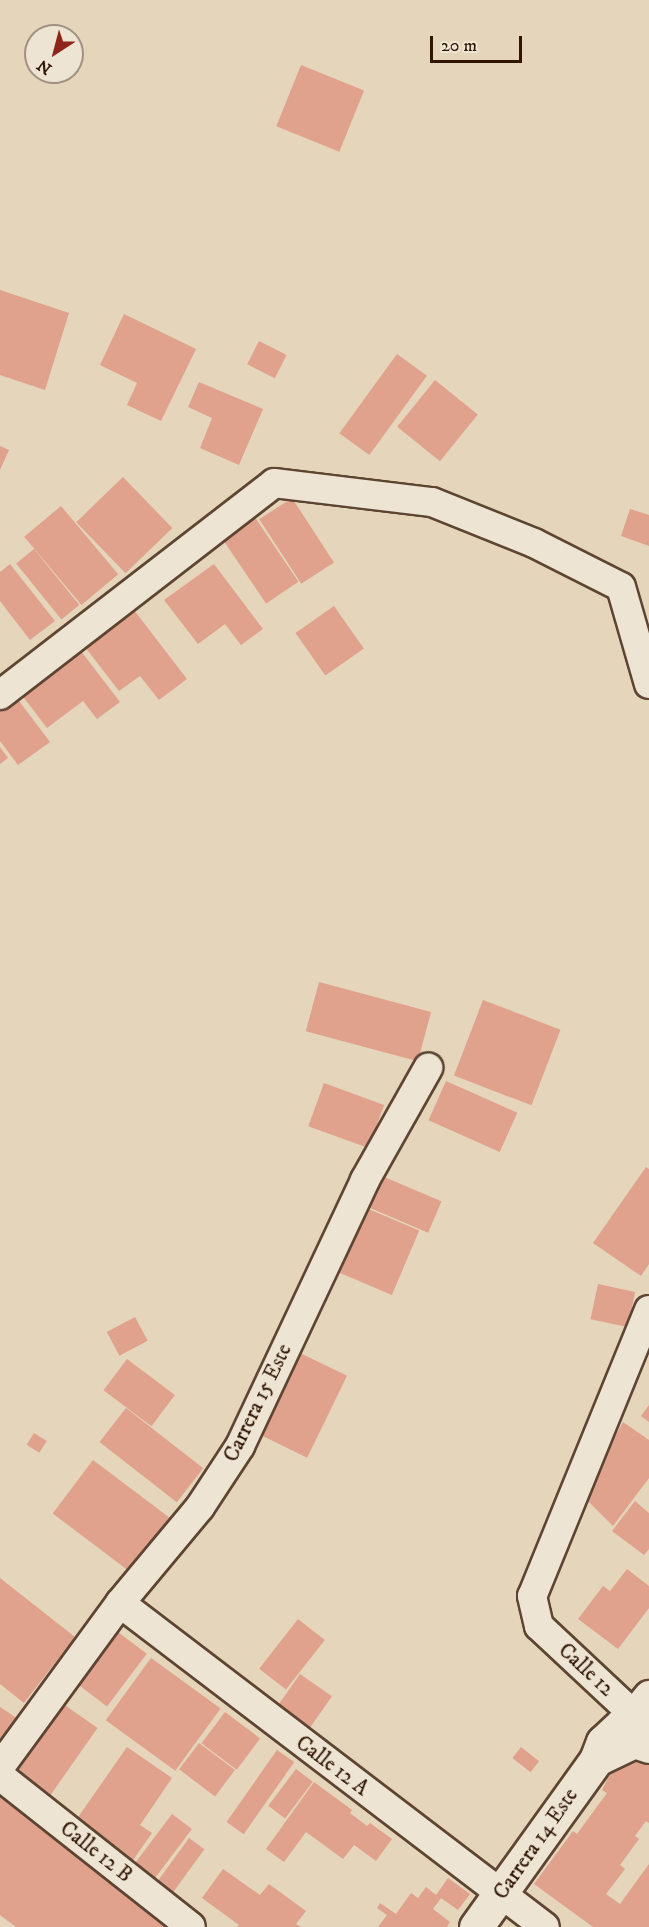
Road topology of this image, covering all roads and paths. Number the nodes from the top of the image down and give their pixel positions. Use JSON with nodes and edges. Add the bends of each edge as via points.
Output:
{"nodes":[{"id":1,"x":649,"y":684,"type":"edge"},
{"id":2,"x":0,"y":695,"type":"edge"},
{"id":3,"x":428,"y":1068,"type":"dead end"},
{"id":4,"x":649,"y":1310,"type":"edge"},
{"id":5,"x":120,"y":1603,"type":"junction"},
{"id":6,"x":644,"y":1708,"type":"edge"},
{"id":7,"x":649,"y":1746,"type":"edge"},
{"id":8,"x":596,"y":1760,"type":"junction"},
{"id":9,"x":0,"y":1767,"type":"edge"},
{"id":10,"x":0,"y":1776,"type":"edge"},
{"id":11,"x":500,"y":1894,"type":"junction"},
{"id":12,"x":191,"y":1927,"type":"edge"},
{"id":13,"x":476,"y":1927,"type":"edge"},
{"id":14,"x":545,"y":1927,"type":"edge"}],
"edges":[{"from":1,"to":2,"type":"street","via":[[621,587],[534,543],[432,502],[274,483]]},
{"from":3,"to":5,"type":"street","name":"Carrera 15 Este","via":[[364,1180],[240,1446],[200,1507]]},
{"from":4,"to":6,"type":"street","name":"Calle 12","via":[[532,1596],[539,1626]]},
{"from":5,"to":9,"type":"street","name":"Carrera 15 Este"},
{"from":5,"to":11,"type":"street","name":"Calle 12 A"},
{"from":6,"to":8,"type":"main road","name":"Calle 12","via":[[603,1742]]},
{"from":7,"to":8,"type":"main road","via":[[634,1741]]},
{"from":8,"to":11,"type":"main road","name":"Carrera 14 Este"},
{"from":10,"to":12,"type":"street","name":"Calle 12 B"},
{"from":11,"to":13,"type":"main road","name":"Carrera 14 Este"},
{"from":11,"to":14,"type":"street","name":"Calle 12 A"}]}
